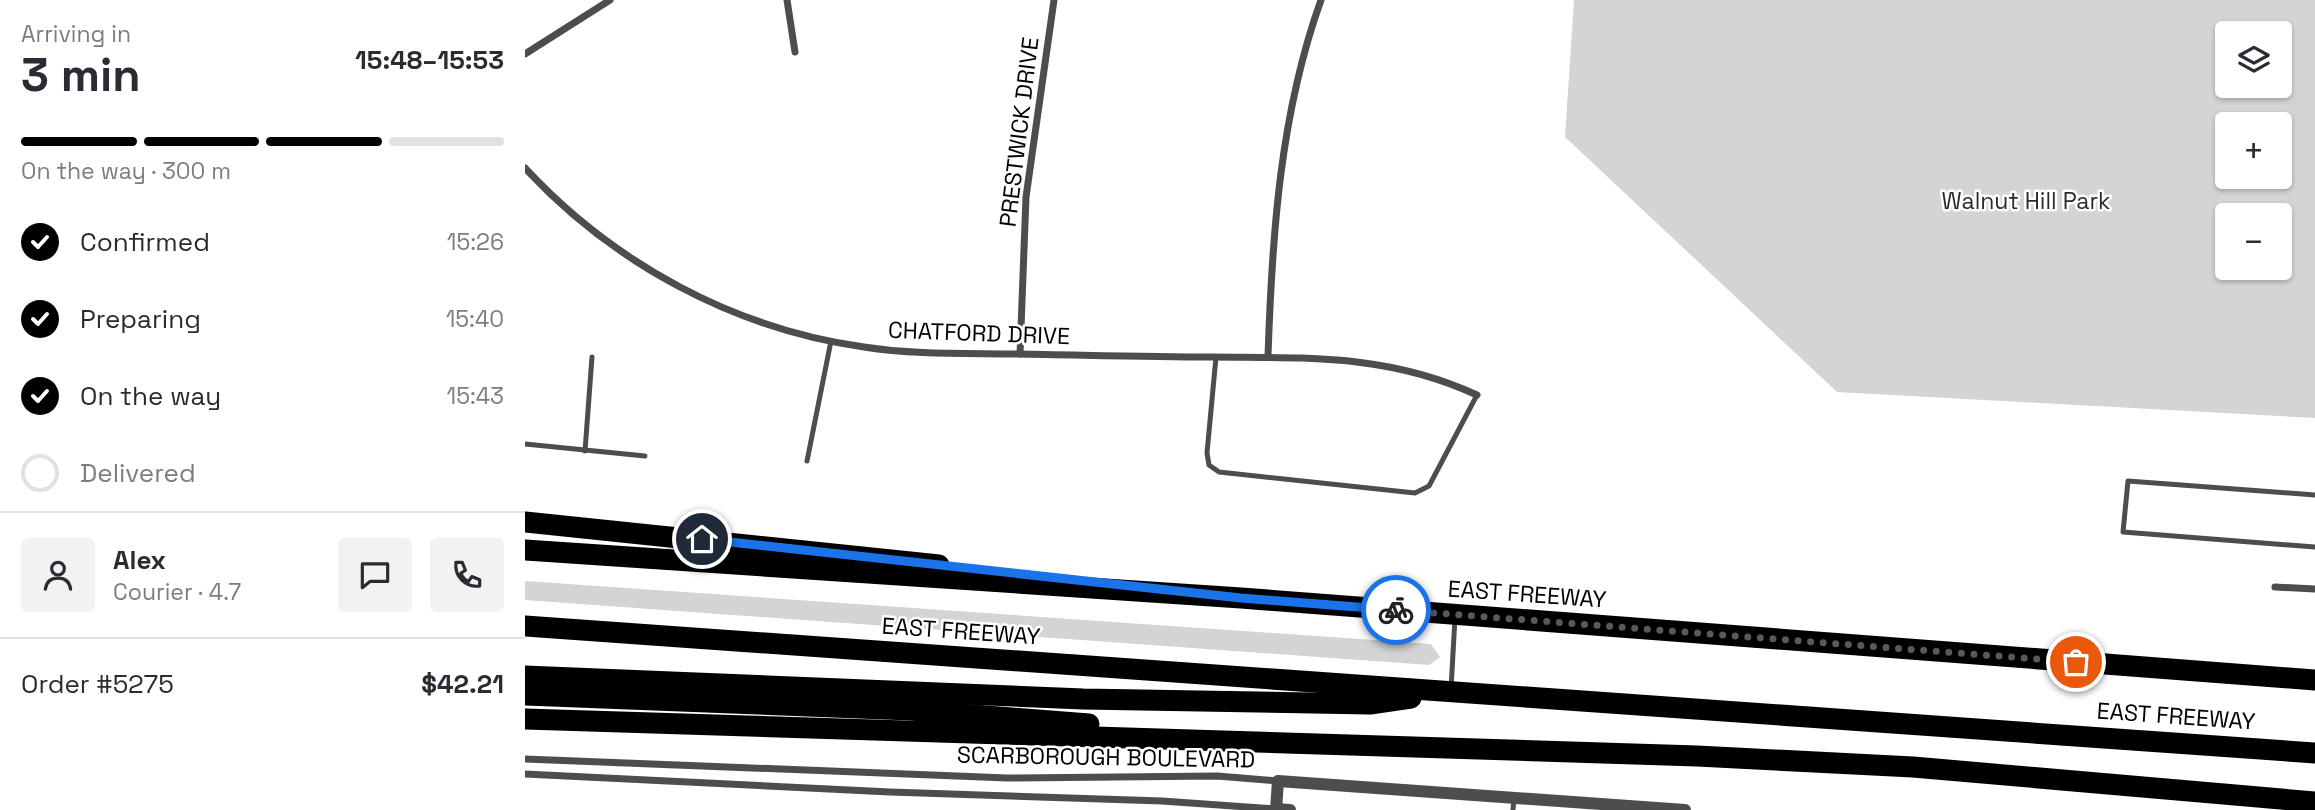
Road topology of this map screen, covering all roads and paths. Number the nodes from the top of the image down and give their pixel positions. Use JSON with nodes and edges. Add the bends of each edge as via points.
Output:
{"nodes":[{"id":1,"x":610,"y":0,"type":"edge"},
{"id":2,"x":787,"y":0,"type":"edge"},
{"id":3,"x":1054,"y":0,"type":"edge"},
{"id":4,"x":1321,"y":0,"type":"edge"},
{"id":5,"x":795,"y":52,"type":"dead end"},
{"id":6,"x":525,"y":54,"type":"edge"},
{"id":7,"x":525,"y":168,"type":"edge"},
{"id":8,"x":831,"y":341,"type":"junction"},
{"id":9,"x":1020,"y":354,"type":"junction"},
{"id":10,"x":1268,"y":356,"type":"junction"},
{"id":11,"x":592,"y":357,"type":"dead end"},
{"id":12,"x":1216,"y":357,"type":"junction"},
{"id":13,"x":1478,"y":395,"type":"joint"},
{"id":14,"x":525,"y":444,"type":"edge"},
{"id":15,"x":585,"y":451,"type":"junction"},
{"id":16,"x":645,"y":456,"type":"dead end"},
{"id":17,"x":807,"y":461,"type":"dead end"},
{"id":18,"x":2315,"y":495,"type":"edge"},
{"id":19,"x":525,"y":522,"type":"edge"},
{"id":20,"x":2315,"y":547,"type":"edge"},
{"id":21,"x":525,"y":550,"type":"edge"},
{"id":22,"x":2275,"y":587,"type":"dead end"},
{"id":23,"x":2315,"y":589,"type":"edge"},
{"id":24,"x":1241,"y":598,"type":"junction"},
{"id":25,"x":1456,"y":615,"type":"junction"},
{"id":26,"x":525,"y":626,"type":"edge"},
{"id":27,"x":525,"y":676,"type":"edge"},
{"id":28,"x":2315,"y":680,"type":"edge"},
{"id":29,"x":1451,"y":692,"type":"junction"},
{"id":30,"x":525,"y":695,"type":"edge"},
{"id":31,"x":525,"y":719,"type":"edge"},
{"id":32,"x":1339,"y":745,"type":"junction"},
{"id":33,"x":2315,"y":753,"type":"edge"},
{"id":34,"x":525,"y":758,"type":"edge"},
{"id":35,"x":525,"y":774,"type":"edge"},
{"id":36,"x":1277,"y":781,"type":"junction"},
{"id":37,"x":2315,"y":802,"type":"edge"},
{"id":38,"x":1514,"y":804,"type":"edge"},
{"id":39,"x":1276,"y":809,"type":"edge"},
{"id":40,"x":1290,"y":810,"type":"edge"},
{"id":41,"x":1685,"y":810,"type":"edge"}],
"edges":[{"from":1,"to":6,"type":"street"},
{"from":2,"to":5,"type":"street"},
{"from":3,"to":9,"type":"street","name":"PRESTWICK DRIVE","via":[[1026,197]]},
{"from":4,"to":10,"type":"street","via":[[1287,129],[1271,273]]},
{"from":7,"to":8,"type":"street","name":"CHATFORD DRIVE","via":[[553,199],[665,279],[764,324]]},
{"from":8,"to":9,"type":"street","name":"CHATFORD DRIVE","via":[[911,352]]},
{"from":8,"to":17,"type":"lane"},
{"from":9,"to":12,"type":"street","name":"CHATFORD DRIVE"},
{"from":10,"to":12,"type":"street","name":"CHATFORD DRIVE"},
{"from":10,"to":13,"type":"street","name":"CHATFORD DRIVE","via":[[1412,369]]},
{"from":11,"to":15,"type":"lane"},
{"from":12,"to":13,"type":"lane","via":[[1207,453],[1209,465],[1219,472],[1415,493],[1429,486]]},
{"from":14,"to":15,"type":"lane"},
{"from":15,"to":16,"type":"lane"},
{"from":18,"to":20,"type":"lane","via":[[2128,481],[2123,532]]},
{"from":19,"to":24,"type":"highway"},
{"from":21,"to":24,"type":"highway","name":"EAST FREEWAY"},
{"from":22,"to":23,"type":"street"},
{"from":24,"to":25,"type":"highway","name":"EAST FREEWAY"},
{"from":25,"to":28,"type":"highway","name":"EAST FREEWAY"},
{"from":25,"to":29,"type":"lane"},
{"from":26,"to":29,"type":"highway","name":"EAST FREEWAY"},
{"from":27,"to":29,"type":"highway","via":[[1083,699],[1370,704]]},
{"from":29,"to":33,"type":"highway","name":"EAST FREEWAY"},
{"from":30,"to":32,"type":"highway","via":[[909,710]]},
{"from":31,"to":32,"type":"highway"},
{"from":32,"to":37,"type":"highway","via":[[1913,767]]},
{"from":34,"to":36,"type":"street","name":"SCARBOROUGH BOULEVARD","via":[[1007,778],[1217,776]]},
{"from":35,"to":39,"type":"street","name":"SCARBOROUGH BOULEVARD"},
{"from":36,"to":38,"type":"street","name":"SCARBOROUGH BOULEVARD"},
{"from":36,"to":39,"type":"street"},
{"from":38,"to":41,"type":"street","name":"SCARBOROUGH BOULEVARD"},
{"from":39,"to":40,"type":"street","name":"SCARBOROUGH BOULEVARD"}]}
